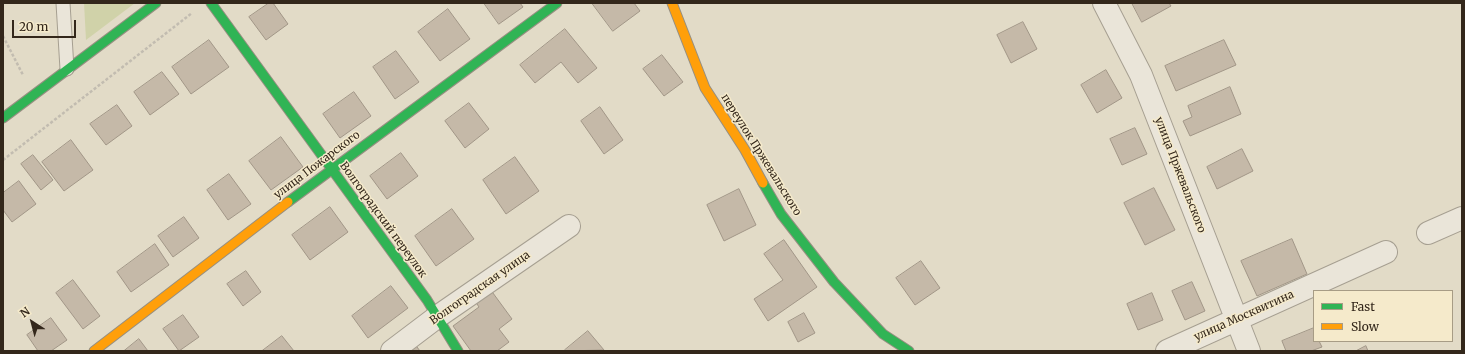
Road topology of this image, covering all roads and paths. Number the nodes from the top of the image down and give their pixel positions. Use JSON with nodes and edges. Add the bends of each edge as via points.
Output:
{"nodes":[{"id":1,"x":63,"y":3,"type":"edge"},
{"id":2,"x":156,"y":3,"type":"edge"},
{"id":3,"x":211,"y":3,"type":"edge"},
{"id":4,"x":557,"y":3,"type":"edge"},
{"id":5,"x":672,"y":3,"type":"edge"},
{"id":6,"x":1104,"y":3,"type":"edge"},
{"id":7,"x":194,"y":12,"type":"dead end"},
{"id":8,"x":3,"y":36,"type":"edge"},
{"id":9,"x":67,"y":69,"type":"junction"},
{"id":10,"x":33,"y":96,"type":"junction"},
{"id":11,"x":3,"y":118,"type":"edge"},
{"id":12,"x":3,"y":160,"type":"edge"},
{"id":13,"x":331,"y":169,"type":"junction"},
{"id":14,"x":1462,"y":218,"type":"edge"},
{"id":15,"x":569,"y":226,"type":"dead end"},
{"id":16,"x":1428,"y":233,"type":"dead end"},
{"id":17,"x":1386,"y":252,"type":"dead end"},
{"id":18,"x":436,"y":317,"type":"junction"},
{"id":19,"x":1236,"y":319,"type":"junction"},
{"id":20,"x":94,"y":351,"type":"edge"},
{"id":21,"x":392,"y":351,"type":"edge"},
{"id":22,"x":458,"y":351,"type":"edge"},
{"id":23,"x":909,"y":351,"type":"edge"},
{"id":24,"x":1167,"y":351,"type":"edge"},
{"id":25,"x":1249,"y":351,"type":"edge"}],
"edges":[{"from":1,"to":9,"type":"lane"},
{"from":2,"to":9,"type":"street"},
{"from":3,"to":13,"type":"street","name":"Волгоградский переулок"},
{"from":4,"to":13,"type":"street","name":"улица Пожарского"},
{"from":5,"to":23,"type":"street","name":"переулок Пржевальского","via":[[705,88],[782,214],[834,282],[883,334]]},
{"from":6,"to":19,"type":"street","name":"улица Пржевальского","via":[[1141,75]]},
{"from":7,"to":12,"type":"path"},
{"from":8,"to":10,"type":"path"},
{"from":9,"to":10,"type":"street"},
{"from":10,"to":11,"type":"street"},
{"from":13,"to":18,"type":"street","name":"Волгоградский переулок","via":[[427,300]]},
{"from":13,"to":20,"type":"street","name":"улица Пожарского"},
{"from":14,"to":16,"type":"street"},
{"from":15,"to":18,"type":"street","name":"Волгоградская улица"},
{"from":17,"to":19,"type":"street","name":"улица Москвитина"},
{"from":18,"to":21,"type":"street","name":"Волгоградская улица"},
{"from":18,"to":22,"type":"street","name":"Волгоградский переулок"},
{"from":19,"to":24,"type":"street","name":"улица Москвитина"},
{"from":19,"to":25,"type":"street","name":"улица Пржевальского"}]}
